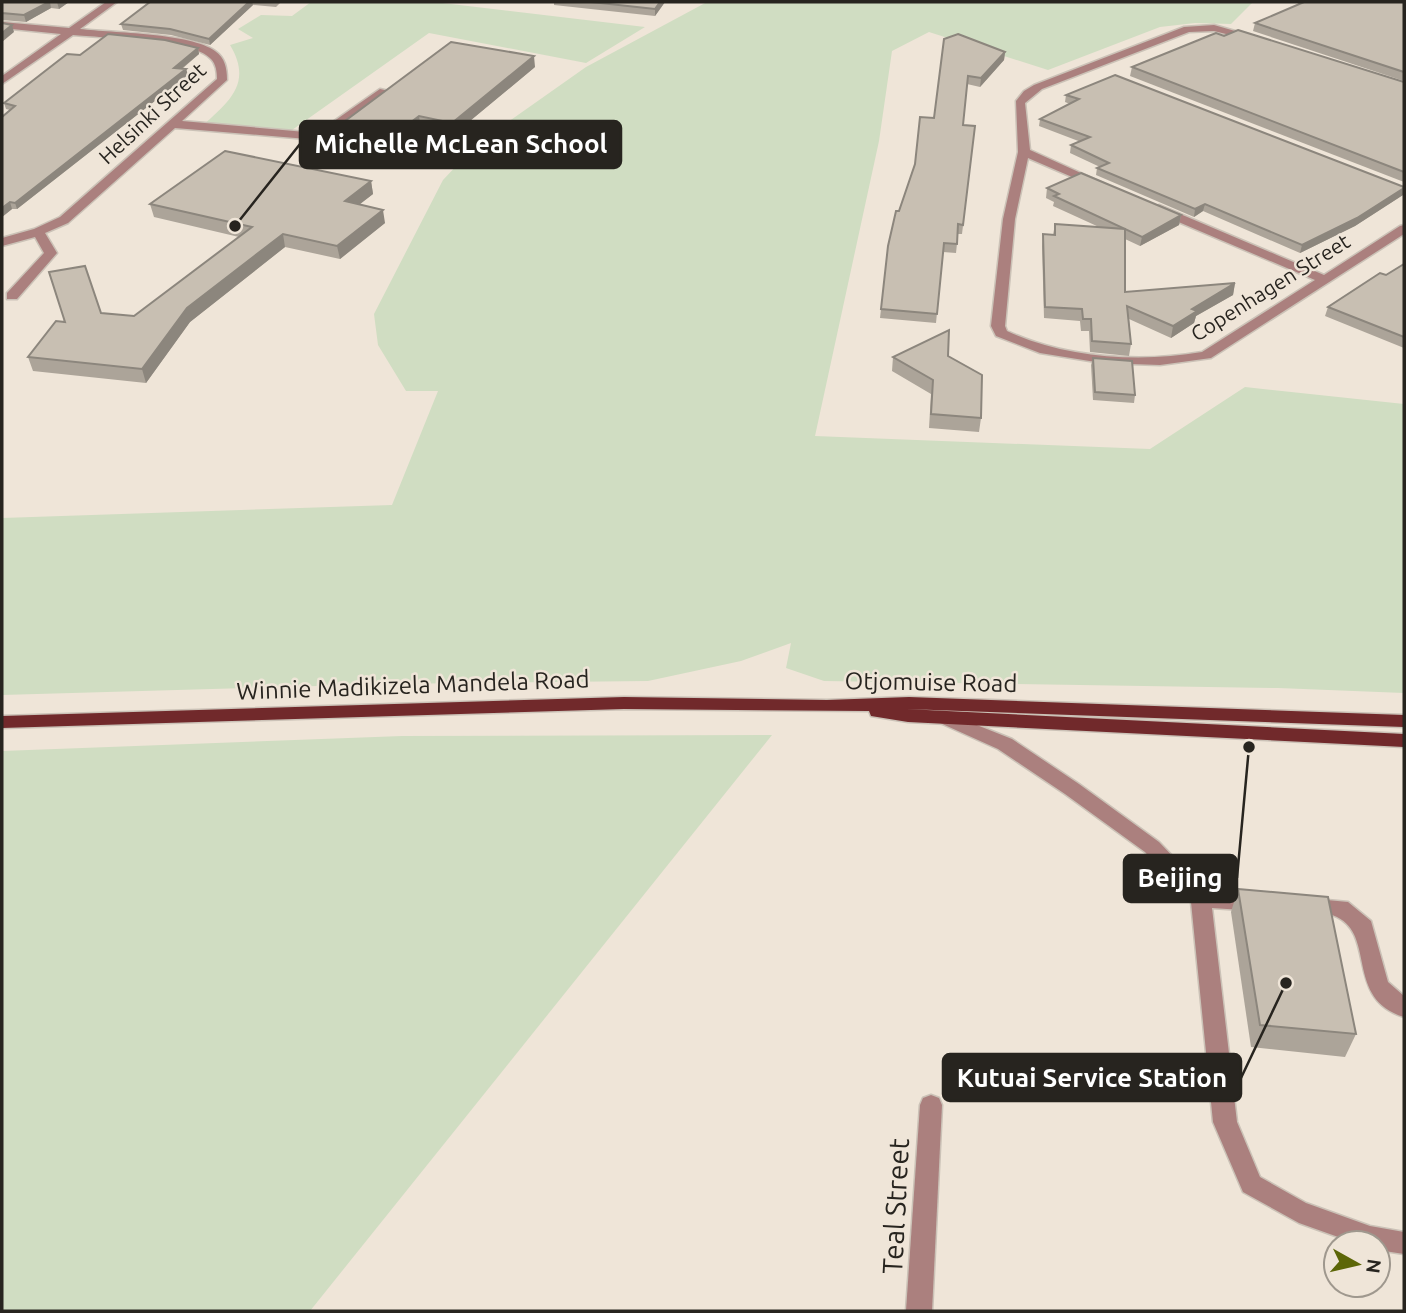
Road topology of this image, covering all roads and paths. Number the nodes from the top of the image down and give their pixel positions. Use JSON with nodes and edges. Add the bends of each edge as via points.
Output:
{"nodes":[{"id":1,"x":113,"y":2,"type":"edge"},
{"id":2,"x":2,"y":25,"type":"edge"},
{"id":3,"x":72,"y":31,"type":"junction"},
{"id":4,"x":1270,"y":43,"type":"edge"},
{"id":5,"x":1091,"y":67,"type":"junction"},
{"id":6,"x":1104,"y":72,"type":"dead end"},
{"id":7,"x":2,"y":81,"type":"edge"},
{"id":8,"x":384,"y":91,"type":"edge"},
{"id":9,"x":172,"y":124,"type":"junction"},
{"id":10,"x":319,"y":137,"type":"junction"},
{"id":11,"x":366,"y":141,"type":"edge"},
{"id":12,"x":1024,"y":152,"type":"junction"},
{"id":13,"x":1111,"y":189,"type":"edge"},
{"id":14,"x":1148,"y":205,"type":"edge"},
{"id":15,"x":1404,"y":229,"type":"edge"},
{"id":16,"x":38,"y":232,"type":"junction"},
{"id":17,"x":2,"y":242,"type":"edge"},
{"id":18,"x":1323,"y":279,"type":"junction"},
{"id":19,"x":12,"y":296,"type":"dead end"},
{"id":20,"x":827,"y":706,"type":"junction"},
{"id":21,"x":944,"y":718,"type":"junction"},
{"id":22,"x":1404,"y":721,"type":"edge"},
{"id":23,"x":2,"y":722,"type":"edge"},
{"id":24,"x":1404,"y":741,"type":"edge"},
{"id":25,"x":1201,"y":899,"type":"junction"},
{"id":26,"x":1404,"y":1008,"type":"edge"},
{"id":27,"x":931,"y":1105,"type":"dead end"},
{"id":28,"x":1404,"y":1243,"type":"edge"},
{"id":29,"x":919,"y":1311,"type":"edge"}],
"edges":[{"from":1,"to":3,"type":"street"},
{"from":2,"to":3,"type":"street"},
{"from":3,"to":7,"type":"street"},
{"from":3,"to":9,"type":"street","name":"Helsinki Street","via":[[190,43],[218,58],[222,80]]},
{"from":4,"to":5,"type":"street","name":"Copenhagen Street","via":[[1201,27]]},
{"from":5,"to":6,"type":"street"},
{"from":5,"to":12,"type":"street","name":"Copenhagen Street","via":[[1024,97],[1020,103]]},
{"from":8,"to":10,"type":"street"},
{"from":9,"to":10,"type":"street"},
{"from":9,"to":16,"type":"street","name":"Helsinki Street","via":[[64,220]]},
{"from":10,"to":11,"type":"street"},
{"from":12,"to":13,"type":"street"},
{"from":12,"to":18,"type":"street","name":"Copenhagen Street","via":[[1009,219],[998,326],[1014,342],[1049,352],[1183,361],[1206,355]]},
{"from":14,"to":18,"type":"street"},
{"from":15,"to":18,"type":"street","name":"Copenhagen Street"},
{"from":16,"to":17,"type":"street","name":"Helsinki Street"},
{"from":16,"to":19,"type":"street","via":[[51,253]]},
{"from":20,"to":21,"type":"main road","name":"Otjomuise Road"},
{"from":20,"to":22,"type":"main road","name":"Otjomuise Road","via":[[909,703]]},
{"from":20,"to":23,"type":"main road","name":"Winnie Madikizela Mandela Road","via":[[624,704]]},
{"from":21,"to":24,"type":"main road","name":"Otjomuise Road"},
{"from":21,"to":25,"type":"street","via":[[1005,744],[1072,789],[1152,847]]},
{"from":25,"to":26,"type":"street","via":[[1341,908],[1364,927],[1378,987]]},
{"from":25,"to":28,"type":"street","via":[[1225,1122],[1251,1184],[1299,1212],[1370,1237]]},
{"from":27,"to":29,"type":"street","name":"Teal Street"}]}
